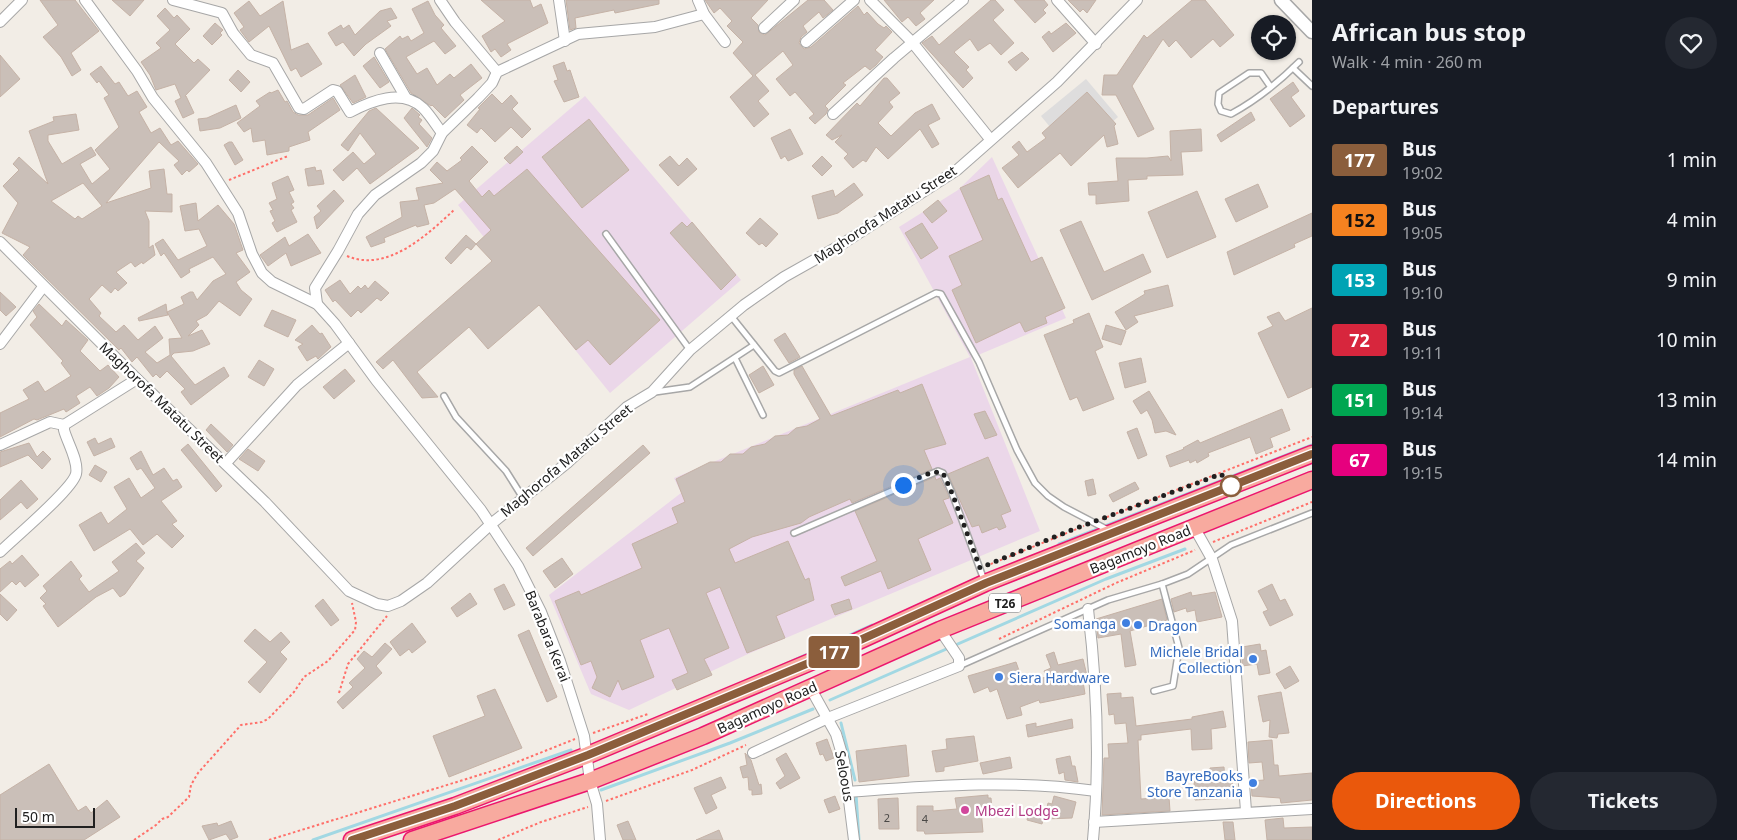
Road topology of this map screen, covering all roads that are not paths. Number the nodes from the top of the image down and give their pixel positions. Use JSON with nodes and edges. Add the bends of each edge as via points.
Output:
{"nodes":[{"id":1,"x":22,"y":0,"type":"edge"},
{"id":2,"x":85,"y":0,"type":"edge"},
{"id":3,"x":440,"y":0,"type":"edge"},
{"id":4,"x":559,"y":0,"type":"edge"},
{"id":5,"x":698,"y":0,"type":"edge"},
{"id":6,"x":794,"y":0,"type":"edge"},
{"id":7,"x":854,"y":0,"type":"edge"},
{"id":8,"x":870,"y":0,"type":"edge"},
{"id":9,"x":962,"y":0,"type":"edge"},
{"id":10,"x":1057,"y":0,"type":"edge"},
{"id":11,"x":1137,"y":0,"type":"edge"},
{"id":12,"x":1282,"y":0,"type":"edge"},
{"id":13,"x":176,"y":1,"type":"edge"},
{"id":14,"x":704,"y":14,"type":"junction"},
{"id":15,"x":0,"y":22,"type":"edge"},
{"id":16,"x":764,"y":28,"type":"dead end"},
{"id":17,"x":1312,"y":32,"type":"edge"},
{"id":18,"x":565,"y":41,"type":"junction"},
{"id":19,"x":724,"y":42,"type":"dead end"},
{"id":20,"x":806,"y":42,"type":"dead end"},
{"id":21,"x":912,"y":42,"type":"junction"},
{"id":22,"x":1096,"y":44,"type":"junction"},
{"id":23,"x":380,"y":53,"type":"dead end"},
{"id":24,"x":1299,"y":62,"type":"dead end"},
{"id":25,"x":1293,"y":68,"type":"junction"},
{"id":26,"x":497,"y":72,"type":"junction"},
{"id":27,"x":1270,"y":86,"type":"junction"},
{"id":28,"x":1312,"y":86,"type":"edge"},
{"id":29,"x":406,"y":98,"type":"junction"},
{"id":30,"x":833,"y":114,"type":"dead end"},
{"id":31,"x":442,"y":133,"type":"junction"},
{"id":32,"x":990,"y":139,"type":"junction"},
{"id":33,"x":606,"y":234,"type":"dead end"},
{"id":34,"x":0,"y":242,"type":"edge"},
{"id":35,"x":43,"y":286,"type":"junction"},
{"id":36,"x":317,"y":304,"type":"junction"},
{"id":37,"x":731,"y":316,"type":"junction"},
{"id":38,"x":349,"y":343,"type":"junction"},
{"id":39,"x":0,"y":344,"type":"edge"},
{"id":40,"x":754,"y":345,"type":"junction"},
{"id":41,"x":690,"y":350,"type":"junction"},
{"id":42,"x":735,"y":358,"type":"junction"},
{"id":43,"x":137,"y":379,"type":"junction"},
{"id":44,"x":652,"y":392,"type":"junction"},
{"id":45,"x":444,"y":396,"type":"dead end"},
{"id":46,"x":763,"y":415,"type":"dead end"},
{"id":47,"x":64,"y":424,"type":"junction"},
{"id":48,"x":0,"y":445,"type":"edge"},
{"id":49,"x":1312,"y":454,"type":"edge"},
{"id":50,"x":226,"y":464,"type":"junction"},
{"id":51,"x":1312,"y":480,"type":"edge"},
{"id":52,"x":523,"y":498,"type":"junction"},
{"id":53,"x":1312,"y":513,"type":"edge"},
{"id":54,"x":491,"y":524,"type":"junction"},
{"id":55,"x":1194,"y":527,"type":"junction"},
{"id":56,"x":794,"y":533,"type":"dead end"},
{"id":57,"x":1113,"y":533,"type":"junction"},
{"id":58,"x":0,"y":552,"type":"edge"},
{"id":59,"x":1212,"y":559,"type":"junction"},
{"id":60,"x":982,"y":576,"type":"junction"},
{"id":61,"x":1162,"y":584,"type":"junction"},
{"id":62,"x":1088,"y":609,"type":"junction"},
{"id":63,"x":940,"y":630,"type":"junction"},
{"id":64,"x":959,"y":666,"type":"junction"},
{"id":65,"x":811,"y":689,"type":"junction"},
{"id":66,"x":1154,"y":691,"type":"dead end"},
{"id":67,"x":828,"y":718,"type":"junction"},
{"id":68,"x":752,"y":748,"type":"road end"},
{"id":69,"x":588,"y":755,"type":"junction"},
{"id":70,"x":590,"y":781,"type":"junction"},
{"id":71,"x":1096,"y":791,"type":"junction"},
{"id":72,"x":848,"y":792,"type":"junction"},
{"id":73,"x":1312,"y":809,"type":"edge"},
{"id":74,"x":1246,"y":811,"type":"junction"},
{"id":75,"x":1094,"y":822,"type":"junction"},
{"id":76,"x":352,"y":840,"type":"edge"},
{"id":77,"x":412,"y":840,"type":"edge"},
{"id":78,"x":600,"y":840,"type":"edge"},
{"id":79,"x":854,"y":840,"type":"edge"},
{"id":80,"x":1092,"y":840,"type":"edge"}],
"edges":[{"from":1,"to":15,"type":"street"},
{"from":2,"to":36,"type":"street","via":[[153,98],[206,163],[238,213],[262,272],[272,282]]},
{"from":3,"to":26,"type":"street"},
{"from":4,"to":18,"type":"street"},
{"from":5,"to":14,"type":"street"},
{"from":6,"to":16,"type":"street"},
{"from":7,"to":20,"type":"street"},
{"from":8,"to":21,"type":"street"},
{"from":9,"to":21,"type":"street"},
{"from":10,"to":22,"type":"street"},
{"from":11,"to":22,"type":"street","name":"Maghorofa Matatu Street"},
{"from":12,"to":17,"type":"street"},
{"from":13,"to":29,"type":"street","via":[[222,13],[233,34],[251,55],[273,64],[299,108],[304,109],[333,90],[337,91],[350,112],[368,102]]},
{"from":14,"to":18,"type":"street","via":[[655,27],[578,34]]},
{"from":14,"to":19,"type":"street"},
{"from":18,"to":26,"type":"street"},
{"from":21,"to":30,"type":"street"},
{"from":21,"to":32,"type":"street"},
{"from":22,"to":32,"type":"street","name":"Maghorofa Matatu Street"},
{"from":23,"to":29,"type":"street"},
{"from":24,"to":25,"type":"lane"},
{"from":25,"to":27,"type":"lane"},
{"from":25,"to":28,"type":"lane"},
{"from":26,"to":31,"type":"street","via":[[478,98]]},
{"from":27,"to":27,"type":"lane","via":[[1261,73],[1249,72],[1219,93],[1218,104],[1221,111],[1231,114]]},
{"from":29,"to":31,"type":"street","via":[[423,108]]},
{"from":31,"to":36,"type":"street","via":[[433,151],[421,163],[364,205],[315,288]]},
{"from":32,"to":37,"type":"street","name":"Maghorofa Matatu Street","via":[[957,170],[839,246],[784,277]]},
{"from":33,"to":41,"type":"lane"},
{"from":34,"to":35,"type":"street","name":"Maghorofa Matatu Street"},
{"from":35,"to":39,"type":"street"},
{"from":35,"to":43,"type":"street","name":"Maghorofa Matatu Street"},
{"from":36,"to":38,"type":"street","name":"Barabara Kerai"},
{"from":37,"to":40,"type":"lane"},
{"from":37,"to":41,"type":"street","name":"Maghorofa Matatu Street"},
{"from":38,"to":50,"type":"street","via":[[297,385]]},
{"from":38,"to":54,"type":"street","name":"Barabara Kerai"},
{"from":40,"to":42,"type":"lane"},
{"from":40,"to":57,"type":"lane","via":[[775,371],[784,372],[939,293],[978,362],[1035,483],[1064,507]]},
{"from":41,"to":44,"type":"street","name":"Maghorofa Matatu Street"},
{"from":42,"to":44,"type":"lane","via":[[690,387]]},
{"from":42,"to":46,"type":"lane"},
{"from":43,"to":47,"type":"street"},
{"from":43,"to":50,"type":"street","name":"Maghorofa Matatu Street"},
{"from":44,"to":52,"type":"street","name":"Maghorofa Matatu Street","via":[[627,407],[567,463]]},
{"from":45,"to":52,"type":"lane","via":[[456,417],[506,471]]},
{"from":47,"to":48,"type":"street","via":[[50,422]]},
{"from":47,"to":58,"type":"street","via":[[76,467],[73,480]]},
{"from":49,"to":57,"type":"highway","name":"Bagamoyo Road","number":"T26"},
{"from":50,"to":54,"type":"street","name":"Maghorofa Matatu Street","via":[[349,591],[377,604],[388,606],[398,602],[427,583]]},
{"from":51,"to":55,"type":"highway","name":"Bagamoyo Road","number":"T26"},
{"from":52,"to":54,"type":"street","name":"Maghorofa Matatu Street"},
{"from":53,"to":59,"type":"lane","via":[[1232,545]]},
{"from":54,"to":69,"type":"street","name":"Barabara Kerai","via":[[518,566],[541,612],[560,661]]},
{"from":55,"to":59,"type":"street"},
{"from":55,"to":63,"type":"highway","name":"Bagamoyo Road","number":"T26"},
{"from":56,"to":60,"type":"lane","via":[[938,471],[943,473],[952,493]]},
{"from":57,"to":60,"type":"highway","name":"Bagamoyo Road","number":"T26"},
{"from":59,"to":61,"type":"lane","via":[[1188,574]]},
{"from":59,"to":74,"type":"street","via":[[1232,621]]},
{"from":60,"to":69,"type":"highway","name":"Bagamoyo Road","number":"T26","via":[[832,653]]},
{"from":61,"to":62,"type":"lane"},
{"from":61,"to":66,"type":"lane","via":[[1179,648],[1173,686]]},
{"from":62,"to":64,"type":"lane"},
{"from":62,"to":71,"type":"street"},
{"from":63,"to":64,"type":"street","via":[[959,658]]},
{"from":63,"to":65,"type":"highway","name":"Bagamoyo Road","number":"T26"},
{"from":64,"to":67,"type":"street"},
{"from":65,"to":67,"type":"street","name":"Seloous"},
{"from":65,"to":70,"type":"highway","name":"Bagamoyo Road","number":"T26"},
{"from":67,"to":68,"type":"street"},
{"from":67,"to":72,"type":"street","name":"Seloous","via":[[844,761]]},
{"from":69,"to":70,"type":"street","name":"Barabara Kerai"},
{"from":69,"to":76,"type":"highway","name":"Bagamoyo Road","number":"T26","via":[[455,806]]},
{"from":70,"to":77,"type":"highway","name":"Bagamoyo Road","number":"T26"},
{"from":70,"to":78,"type":"street","name":"Barabara Kerai","via":[[597,804]]},
{"from":71,"to":72,"type":"street","via":[[1019,784]]},
{"from":71,"to":75,"type":"street"},
{"from":72,"to":79,"type":"street","name":"Seloous"},
{"from":73,"to":74,"type":"street"},
{"from":74,"to":75,"type":"street"},
{"from":75,"to":80,"type":"street"}]}
